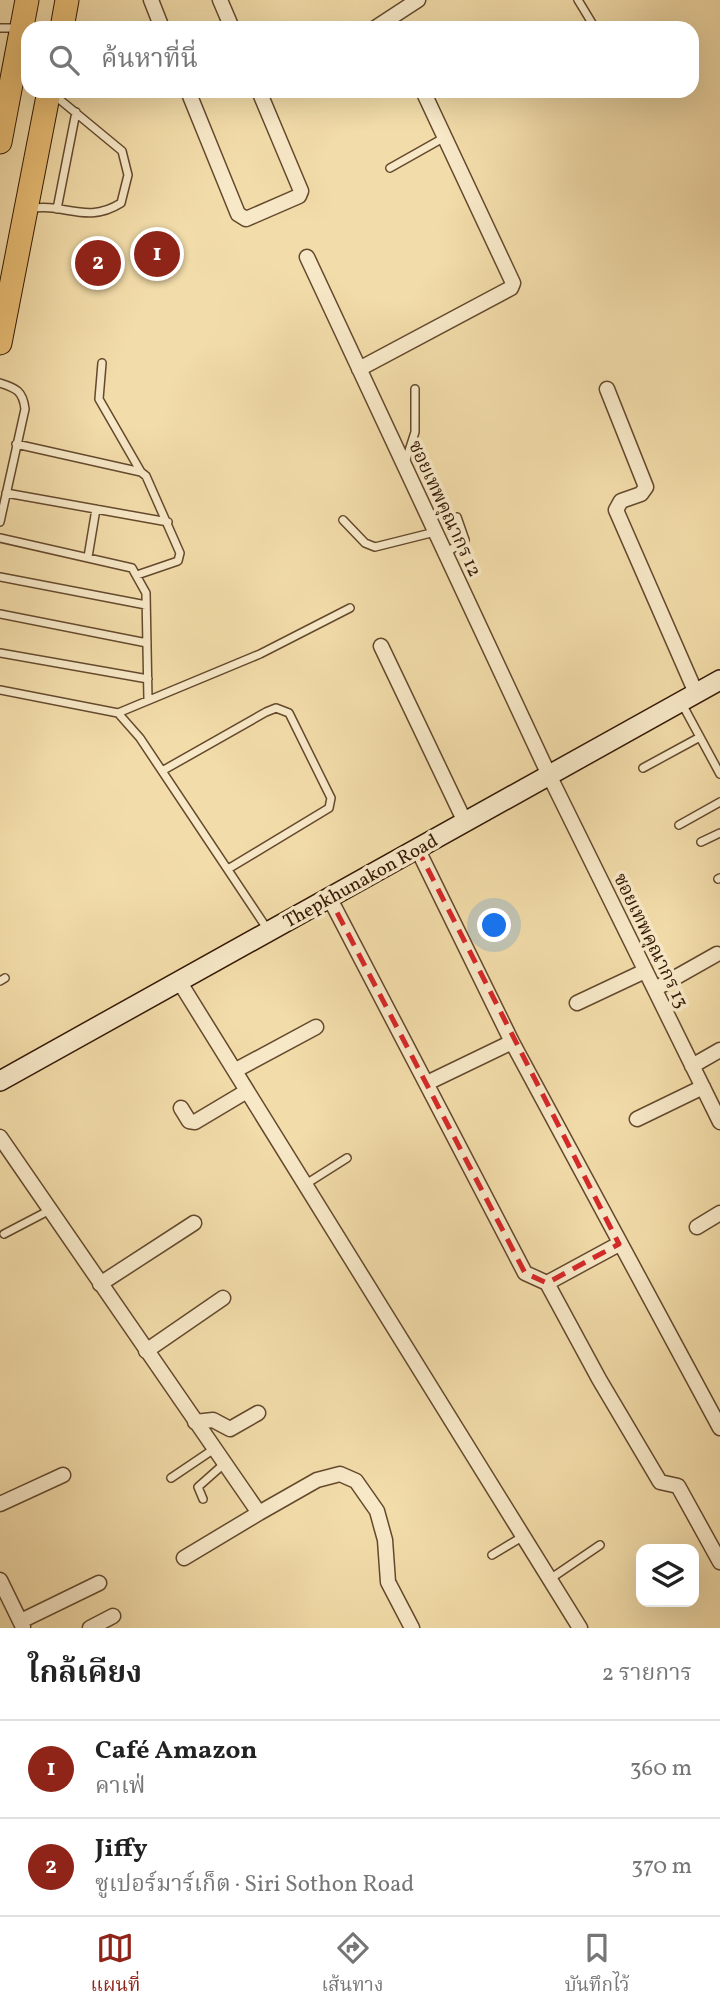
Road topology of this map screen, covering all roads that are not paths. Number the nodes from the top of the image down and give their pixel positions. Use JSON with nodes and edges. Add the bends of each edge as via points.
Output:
{"nodes":[{"id":1,"x":27,"y":0,"type":"edge"},
{"id":2,"x":67,"y":0,"type":"edge"},
{"id":3,"x":151,"y":0,"type":"edge"},
{"id":4,"x":220,"y":0,"type":"edge"},
{"id":5,"x":418,"y":0,"type":"edge"},
{"id":6,"x":578,"y":0,"type":"edge"},
{"id":7,"x":63,"y":21,"type":"edge"},
{"id":8,"x":159,"y":21,"type":"edge"},
{"id":9,"x":229,"y":21,"type":"edge"},
{"id":10,"x":392,"y":21,"type":"edge"},
{"id":11,"x":591,"y":21,"type":"edge"},
{"id":12,"x":11,"y":28,"type":"edge"},
{"id":13,"x":48,"y":98,"type":"edge"},
{"id":14,"x":58,"y":98,"type":"edge"},
{"id":15,"x":191,"y":98,"type":"edge"},
{"id":16,"x":266,"y":98,"type":"edge"},
{"id":17,"x":427,"y":98,"type":"edge"},
{"id":18,"x":4,"y":101,"type":"edge"},
{"id":19,"x":76,"y":112,"type":"junction"},
{"id":20,"x":445,"y":136,"type":"junction"},
{"id":21,"x":0,"y":142,"type":"edge"},
{"id":22,"x":390,"y":168,"type":"dead end"},
{"id":23,"x":26,"y":209,"type":"junction"},
{"id":24,"x":57,"y":209,"type":"junction"},
{"id":25,"x":307,"y":257,"type":"dead end"},
{"id":26,"x":0,"y":343,"type":"edge"},
{"id":27,"x":102,"y":363,"type":"dead end"},
{"id":28,"x":359,"y":369,"type":"junction"},
{"id":29,"x":0,"y":383,"type":"edge"},
{"id":30,"x":415,"y":388,"type":"dead end"},
{"id":31,"x":607,"y":389,"type":"dead end"},
{"id":32,"x":16,"y":444,"type":"junction"},
{"id":33,"x":404,"y":465,"type":"junction"},
{"id":34,"x":141,"y":472,"type":"junction"},
{"id":35,"x":6,"y":493,"type":"junction"},
{"id":36,"x":96,"y":509,"type":"junction"},
{"id":37,"x":457,"y":517,"type":"dead end"},
{"id":38,"x":343,"y":520,"type":"dead end"},
{"id":39,"x":0,"y":522,"type":"edge"},
{"id":40,"x":168,"y":522,"type":"junction"},
{"id":41,"x":436,"y":532,"type":"junction"},
{"id":42,"x":0,"y":538,"type":"edge"},
{"id":43,"x":446,"y":553,"type":"junction"},
{"id":44,"x":88,"y":557,"type":"junction"},
{"id":45,"x":137,"y":575,"type":"junction"},
{"id":46,"x":0,"y":577,"type":"edge"},
{"id":47,"x":146,"y":605,"type":"junction"},
{"id":48,"x":350,"y":608,"type":"dead end"},
{"id":49,"x":0,"y":614,"type":"edge"},
{"id":50,"x":147,"y":643,"type":"junction"},
{"id":51,"x":381,"y":646,"type":"dead end"},
{"id":52,"x":0,"y":653,"type":"edge"},
{"id":53,"x":148,"y":679,"type":"junction"},
{"id":54,"x":720,"y":680,"type":"edge"},
{"id":55,"x":0,"y":690,"type":"edge"},
{"id":56,"x":688,"y":697,"type":"junction"},
{"id":57,"x":149,"y":700,"type":"junction"},
{"id":58,"x":118,"y":713,"type":"junction"},
{"id":59,"x":700,"y":737,"type":"junction"},
{"id":60,"x":643,"y":768,"type":"dead end"},
{"id":61,"x":162,"y":771,"type":"junction"},
{"id":62,"x":720,"y":774,"type":"edge"},
{"id":63,"x":549,"y":775,"type":"junction"},
{"id":64,"x":720,"y":802,"type":"edge"},
{"id":65,"x":465,"y":822,"type":"junction"},
{"id":66,"x":679,"y":825,"type":"dead end"},
{"id":67,"x":720,"y":833,"type":"edge"},
{"id":68,"x":701,"y":842,"type":"dead end"},
{"id":69,"x":417,"y":848,"type":"junction"},
{"id":70,"x":228,"y":869,"type":"junction"},
{"id":71,"x":329,"y":897,"type":"junction"},
{"id":72,"x":269,"y":931,"type":"junction"},
{"id":73,"x":717,"y":954,"type":"dead end"},
{"id":74,"x":645,"y":971,"type":"junction"},
{"id":75,"x":179,"y":981,"type":"junction"},
{"id":76,"x":655,"y":989,"type":"junction"},
{"id":77,"x":577,"y":1003,"type":"dead end"},
{"id":78,"x":316,"y":1027,"type":"dead end"},
{"id":79,"x":512,"y":1042,"type":"junction"},
{"id":80,"x":720,"y":1050,"type":"edge"},
{"id":81,"x":692,"y":1066,"type":"junction"},
{"id":82,"x":236,"y":1070,"type":"junction"},
{"id":83,"x":0,"y":1081,"type":"edge"},
{"id":84,"x":427,"y":1083,"type":"junction"},
{"id":85,"x":703,"y":1087,"type":"junction"},
{"id":86,"x":247,"y":1091,"type":"junction"},
{"id":87,"x":181,"y":1108,"type":"dead end"},
{"id":88,"x":637,"y":1119,"type":"dead end"},
{"id":89,"x":720,"y":1122,"type":"edge"},
{"id":90,"x":0,"y":1137,"type":"edge"},
{"id":91,"x":347,"y":1158,"type":"dead end"},
{"id":92,"x":306,"y":1184,"type":"junction"},
{"id":93,"x":51,"y":1210,"type":"junction"},
{"id":94,"x":720,"y":1213,"type":"edge"},
{"id":95,"x":194,"y":1223,"type":"dead end"},
{"id":96,"x":697,"y":1227,"type":"dead end"},
{"id":97,"x":4,"y":1234,"type":"dead end"},
{"id":98,"x":619,"y":1244,"type":"junction"},
{"id":99,"x":547,"y":1283,"type":"junction"},
{"id":100,"x":100,"y":1284,"type":"junction"},
{"id":101,"x":223,"y":1298,"type":"dead end"},
{"id":102,"x":146,"y":1350,"type":"junction"},
{"id":103,"x":258,"y":1413,"type":"dead end"},
{"id":104,"x":195,"y":1422,"type":"junction"},
{"id":105,"x":720,"y":1428,"type":"edge"},
{"id":106,"x":215,"y":1449,"type":"junction"},
{"id":107,"x":225,"y":1463,"type":"junction"},
{"id":108,"x":63,"y":1475,"type":"dead end"},
{"id":109,"x":171,"y":1478,"type":"dead end"},
{"id":110,"x":203,"y":1499,"type":"dead end"},
{"id":111,"x":0,"y":1504,"type":"edge"},
{"id":112,"x":259,"y":1513,"type":"junction"},
{"id":113,"x":522,"y":1537,"type":"junction"},
{"id":114,"x":600,"y":1545,"type":"dead end"},
{"id":115,"x":492,"y":1555,"type":"dead end"},
{"id":116,"x":184,"y":1558,"type":"dead end"},
{"id":117,"x":720,"y":1562,"type":"edge"},
{"id":118,"x":550,"y":1579,"type":"junction"},
{"id":119,"x":0,"y":1580,"type":"edge"},
{"id":120,"x":99,"y":1583,"type":"dead end"},
{"id":121,"x":113,"y":1616,"type":"dead end"},
{"id":122,"x":22,"y":1625,"type":"edge"},
{"id":123,"x":90,"y":1628,"type":"edge"},
{"id":124,"x":412,"y":1628,"type":"edge"},
{"id":125,"x":580,"y":1628,"type":"edge"}],
"edges":[{"from":1,"to":12,"type":"highway"},
{"from":2,"to":7,"type":"highway"},
{"from":3,"to":8,"type":"street"},
{"from":4,"to":9,"type":"street"},
{"from":5,"to":10,"type":"street"},
{"from":6,"to":11,"type":"lane"},
{"from":12,"to":18,"type":"highway"},
{"from":13,"to":23,"type":"highway"},
{"from":14,"to":19,"type":"lane"},
{"from":15,"to":16,"type":"street","via":[[238,214],[246,219],[299,196],[301,191]]},
{"from":17,"to":20,"type":"street"},
{"from":18,"to":21,"type":"highway"},
{"from":19,"to":24,"type":"lane"},
{"from":19,"to":24,"type":"lane","via":[[122,151],[128,175],[121,203],[105,213],[83,215]]},
{"from":20,"to":22,"type":"lane"},
{"from":20,"to":28,"type":"street","via":[[513,283]]},
{"from":23,"to":24,"type":"lane"},
{"from":23,"to":26,"type":"highway"},
{"from":25,"to":28,"type":"street","name":"ซอยเทพคุณากร 12"},
{"from":27,"to":34,"type":"lane","via":[[99,399]]},
{"from":28,"to":33,"type":"street","name":"ซอยเทพคุณากร 12"},
{"from":29,"to":32,"type":"lane","via":[[18,389],[23,397],[25,409]]},
{"from":30,"to":33,"type":"lane","via":[[415,432]]},
{"from":31,"to":56,"type":"street","via":[[646,487],[641,494],[621,501],[617,510]]},
{"from":32,"to":34,"type":"lane"},
{"from":32,"to":35,"type":"lane"},
{"from":33,"to":41,"type":"street","name":"ซอยเทพคุณากร 12"},
{"from":34,"to":40,"type":"lane"},
{"from":35,"to":36,"type":"lane"},
{"from":35,"to":39,"type":"lane"},
{"from":36,"to":40,"type":"lane"},
{"from":36,"to":44,"type":"lane"},
{"from":37,"to":43,"type":"lane","via":[[465,540]]},
{"from":38,"to":41,"type":"lane","via":[[375,547]]},
{"from":40,"to":45,"type":"lane","via":[[178,561]]},
{"from":41,"to":43,"type":"street","name":"ซอยเทพคุณากร 12"},
{"from":42,"to":44,"type":"lane"},
{"from":43,"to":63,"type":"street","name":"ซอยเทพคุณากร 12"},
{"from":44,"to":45,"type":"lane","via":[[132,568]]},
{"from":45,"to":47,"type":"lane"},
{"from":46,"to":47,"type":"lane"},
{"from":47,"to":50,"type":"lane"},
{"from":48,"to":57,"type":"lane","via":[[260,654]]},
{"from":49,"to":50,"type":"lane"},
{"from":50,"to":53,"type":"lane"},
{"from":51,"to":65,"type":"street"},
{"from":52,"to":53,"type":"lane"},
{"from":53,"to":57,"type":"lane"},
{"from":54,"to":56,"type":"main road","name":"Thepkhunakon Road"},
{"from":55,"to":58,"type":"lane"},
{"from":56,"to":59,"type":"lane"},
{"from":56,"to":63,"type":"main road","name":"Thepkhunakon Road"},
{"from":57,"to":58,"type":"lane"},
{"from":58,"to":61,"type":"lane"},
{"from":59,"to":60,"type":"lane"},
{"from":59,"to":62,"type":"lane"},
{"from":61,"to":70,"type":"lane"},
{"from":61,"to":70,"type":"lane","via":[[266,712],[275,708],[289,713],[331,798],[329,808]]},
{"from":63,"to":65,"type":"main road","name":"Thepkhunakon Road"},
{"from":63,"to":74,"type":"street","name":"ซอยเทพคุณากร 13"},
{"from":64,"to":66,"type":"lane"},
{"from":65,"to":69,"type":"main road","name":"Thepkhunakon Road"},
{"from":67,"to":68,"type":"lane"},
{"from":69,"to":71,"type":"main road","name":"Thepkhunakon Road"},
{"from":69,"to":79,"type":"street"},
{"from":70,"to":72,"type":"lane"},
{"from":71,"to":72,"type":"main road","name":"Thepkhunakon Road"},
{"from":71,"to":84,"type":"street"},
{"from":72,"to":75,"type":"main road","name":"Thepkhunakon Road"},
{"from":73,"to":76,"type":"street"},
{"from":74,"to":76,"type":"street","name":"ซอยเทพคุณากร 13"},
{"from":74,"to":77,"type":"street"},
{"from":75,"to":82,"type":"street"},
{"from":75,"to":83,"type":"main road","name":"Thepkhunakon Road"},
{"from":76,"to":81,"type":"street","name":"ซอยเทพคุณากร 13"},
{"from":78,"to":82,"type":"street"},
{"from":79,"to":84,"type":"street"},
{"from":79,"to":98,"type":"street"},
{"from":80,"to":81,"type":"street"},
{"from":81,"to":85,"type":"street","name":"ซอยเทพคุณากร 13"},
{"from":82,"to":86,"type":"street"},
{"from":84,"to":99,"type":"street","via":[[525,1273]]},
{"from":85,"to":88,"type":"street"},
{"from":85,"to":89,"type":"street","name":"ซอยเทพคุณากร 13"},
{"from":86,"to":87,"type":"street","via":[[195,1122],[189,1121]]},
{"from":86,"to":92,"type":"street"},
{"from":90,"to":93,"type":"street"},
{"from":91,"to":92,"type":"lane"},
{"from":92,"to":113,"type":"street"},
{"from":93,"to":97,"type":"lane"},
{"from":93,"to":100,"type":"street"},
{"from":94,"to":96,"type":"street"},
{"from":95,"to":100,"type":"street"},
{"from":98,"to":99,"type":"street"},
{"from":98,"to":105,"type":"street"},
{"from":99,"to":117,"type":"street","via":[[660,1482],[678,1486]]},
{"from":100,"to":102,"type":"street"},
{"from":101,"to":102,"type":"street"},
{"from":102,"to":104,"type":"street"},
{"from":103,"to":104,"type":"street","via":[[230,1429],[213,1420]]},
{"from":104,"to":106,"type":"street"},
{"from":106,"to":107,"type":"street"},
{"from":106,"to":109,"type":"lane"},
{"from":107,"to":110,"type":"lane","via":[[198,1487]]},
{"from":107,"to":112,"type":"street"},
{"from":108,"to":111,"type":"street"},
{"from":112,"to":116,"type":"street"},
{"from":112,"to":124,"type":"street","via":[[317,1480],[340,1474],[356,1481],[377,1511],[388,1582]]},
{"from":113,"to":115,"type":"lane"},
{"from":113,"to":118,"type":"street"},
{"from":114,"to":118,"type":"lane"},
{"from":118,"to":125,"type":"street"},
{"from":119,"to":122,"type":"street"},
{"from":120,"to":122,"type":"street"},
{"from":121,"to":123,"type":"street"}]}
